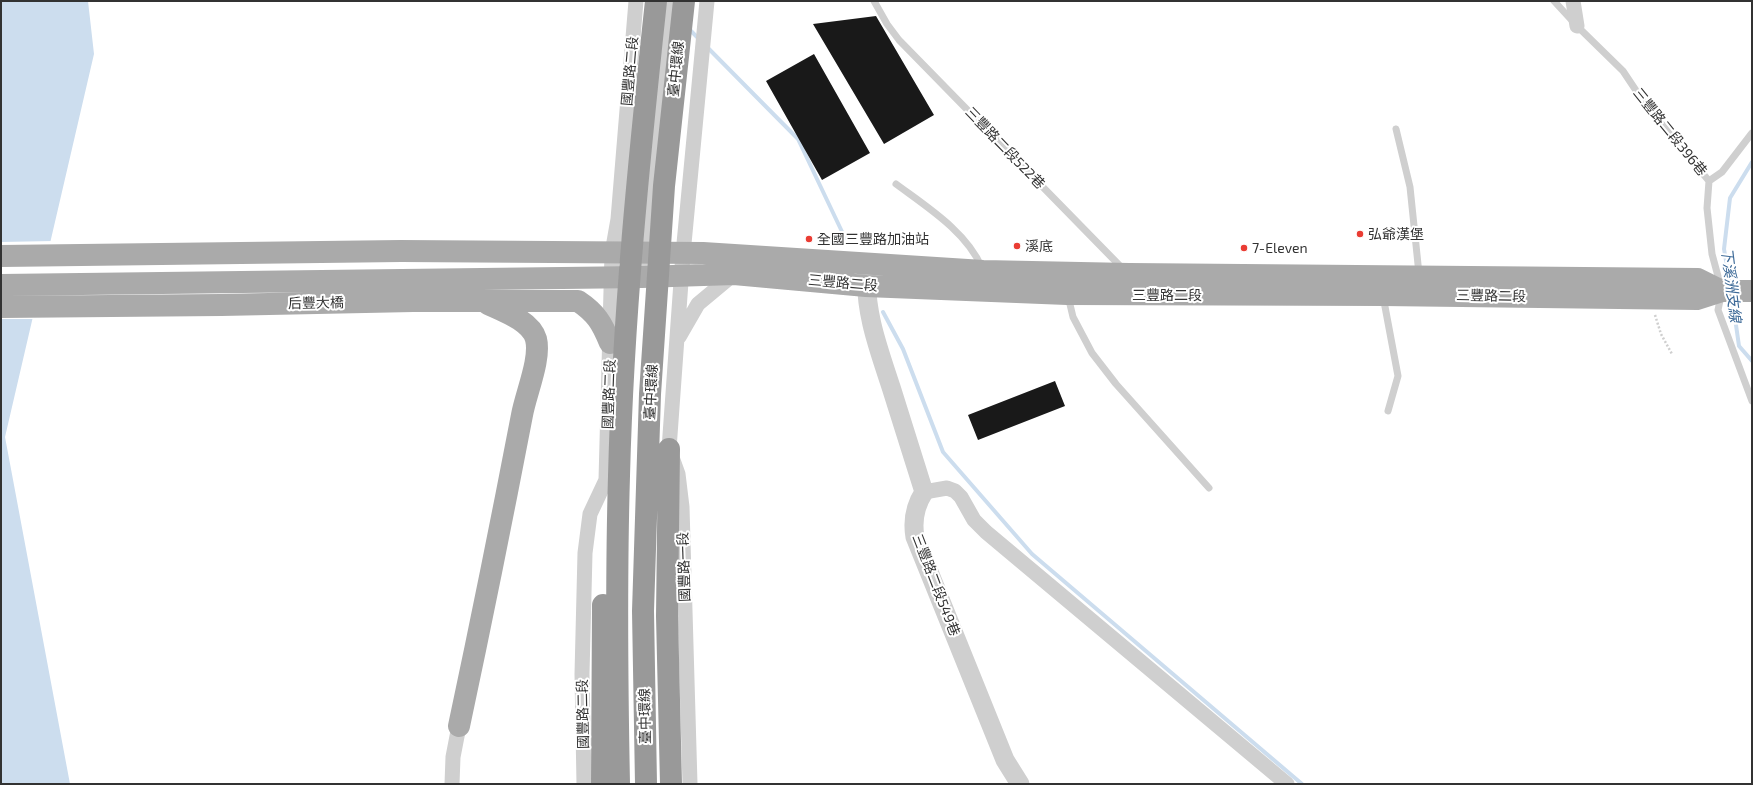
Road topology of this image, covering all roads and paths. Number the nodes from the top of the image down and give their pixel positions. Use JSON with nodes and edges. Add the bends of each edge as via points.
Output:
{"nodes":[{"id":1,"x":636,"y":1,"type":"edge"},
{"id":2,"x":656,"y":1,"type":"edge"},
{"id":3,"x":670,"y":1,"type":"edge"},
{"id":4,"x":684,"y":1,"type":"edge"},
{"id":5,"x":707,"y":1,"type":"edge"},
{"id":6,"x":874,"y":1,"type":"edge"},
{"id":7,"x":1554,"y":1,"type":"edge"},
{"id":8,"x":1573,"y":1,"type":"edge"},
{"id":9,"x":1577,"y":26,"type":"junction"},
{"id":10,"x":1396,"y":129,"type":"dead end"},
{"id":11,"x":1752,"y":133,"type":"edge"},
{"id":12,"x":1710,"y":181,"type":"junction"},
{"id":13,"x":896,"y":184,"type":"dead end"},
{"id":14,"x":612,"y":253,"type":"junction"},
{"id":15,"x":644,"y":253,"type":"junction"},
{"id":16,"x":683,"y":254,"type":"junction"},
{"id":17,"x":1,"y":256,"type":"edge"},
{"id":18,"x":867,"y":263,"type":"junction"},
{"id":19,"x":982,"y":270,"type":"junction"},
{"id":20,"x":734,"y":274,"type":"junction"},
{"id":21,"x":611,"y":276,"type":"junction"},
{"id":22,"x":682,"y":276,"type":"junction"},
{"id":23,"x":1419,"y":276,"type":"junction"},
{"id":24,"x":642,"y":277,"type":"junction"},
{"id":25,"x":1,"y":285,"type":"edge"},
{"id":26,"x":1130,"y":285,"type":"junction"},
{"id":27,"x":1382,"y":285,"type":"junction"},
{"id":28,"x":866,"y":286,"type":"junction"},
{"id":29,"x":1722,"y":291,"type":"junction"},
{"id":30,"x":1752,"y":291,"type":"edge"},
{"id":31,"x":1067,"y":294,"type":"junction"},
{"id":32,"x":1651,"y":299,"type":"junction"},
{"id":33,"x":483,"y":302,"type":"junction"},
{"id":34,"x":1,"y":307,"type":"edge"},
{"id":35,"x":610,"y":343,"type":"junction"},
{"id":36,"x":675,"y":352,"type":"junction"},
{"id":37,"x":1672,"y":354,"type":"dead end"},
{"id":38,"x":1752,"y":401,"type":"edge"},
{"id":39,"x":1388,"y":411,"type":"dead end"},
{"id":40,"x":669,"y":449,"type":"junction"},
{"id":41,"x":606,"y":480,"type":"junction"},
{"id":42,"x":1209,"y":488,"type":"dead end"},
{"id":43,"x":924,"y":492,"type":"junction"},
{"id":44,"x":667,"y":522,"type":"junction"},
{"id":45,"x":459,"y":726,"type":"joint"},
{"id":46,"x":452,"y":784,"type":"edge"},
{"id":47,"x":584,"y":784,"type":"edge"},
{"id":48,"x":602,"y":784,"type":"edge"},
{"id":49,"x":619,"y":784,"type":"edge"},
{"id":50,"x":646,"y":784,"type":"edge"},
{"id":51,"x":671,"y":784,"type":"edge"},
{"id":52,"x":690,"y":784,"type":"edge"},
{"id":53,"x":1020,"y":784,"type":"edge"},
{"id":54,"x":1287,"y":784,"type":"edge"}],
"edges":[{"from":1,"to":14,"type":"street","name":"國豐路二段","via":[[618,219]]},
{"from":2,"to":49,"type":"highway","name":"臺中環線","via":[[637,175],[619,476]]},
{"from":3,"to":15,"type":"street"},
{"from":4,"to":50,"type":"highway","name":"臺中環線","via":[[664,186],[650,394],[643,611]]},
{"from":5,"to":16,"type":"street"},
{"from":6,"to":26,"type":"lane","name":"三豐路二段522巷","via":[[899,40]]},
{"from":7,"to":9,"type":"lane","name":"三豐路二段396巷"},
{"from":8,"to":9,"type":"street"},
{"from":9,"to":12,"type":"lane","name":"三豐路二段396巷","via":[[1623,71],[1645,104]]},
{"from":10,"to":23,"type":"lane","via":[[1410,187]]},
{"from":11,"to":12,"type":"lane","via":[[1722,172]]},
{"from":12,"to":29,"type":"lane","name":"三豐路二段396巷","via":[[1707,208],[1712,254]]},
{"from":13,"to":19,"type":"lane","via":[[956,233],[976,255]]},
{"from":14,"to":15,"type":"main road","name":"三豐路二段"},
{"from":14,"to":17,"type":"main road","via":[[401,251]]},
{"from":14,"to":21,"type":"street","name":"國豐路二段"},
{"from":15,"to":16,"type":"main road","name":"三豐路二段"},
{"from":15,"to":24,"type":"street"},
{"from":16,"to":18,"type":"main road","name":"三豐路二段"},
{"from":16,"to":22,"type":"street"},
{"from":18,"to":19,"type":"main road","name":"三豐路二段"},
{"from":18,"to":28,"type":"street"},
{"from":19,"to":26,"type":"main road","name":"三豐路二段"},
{"from":20,"to":22,"type":"main road","name":"三豐路二段"},
{"from":20,"to":28,"type":"main road","name":"三豐路二段"},
{"from":20,"to":36,"type":"street","via":[[698,304],[680,334]]},
{"from":21,"to":24,"type":"main road","name":"三豐路二段"},
{"from":21,"to":25,"type":"main road","name":"后豐大橋"},
{"from":21,"to":35,"type":"street","name":"國豐路二段"},
{"from":22,"to":24,"type":"main road","name":"三豐路二段"},
{"from":22,"to":36,"type":"street"},
{"from":23,"to":27,"type":"main road","name":"三豐路二段"},
{"from":23,"to":29,"type":"main road","name":"三豐路二段","via":[[1698,279]]},
{"from":24,"to":44,"type":"highway","via":[[636,449]]},
{"from":26,"to":27,"type":"main road","name":"三豐路二段"},
{"from":26,"to":31,"type":"main road","name":"三豐路二段"},
{"from":27,"to":32,"type":"main road","name":"三豐路二段"},
{"from":27,"to":39,"type":"lane","via":[[1398,376]]},
{"from":28,"to":31,"type":"main road","name":"三豐路二段"},
{"from":28,"to":43,"type":"street","via":[[877,344]]},
{"from":29,"to":30,"type":"main road","name":"三豐路二段"},
{"from":29,"to":32,"type":"main road","name":"三豐路二段","via":[[1697,299]]},
{"from":29,"to":38,"type":"lane","via":[[1718,310]]},
{"from":31,"to":42,"type":"lane","via":[[1073,317],[1092,353],[1116,384]]},
{"from":32,"to":37,"type":"path","via":[[1660,334]]},
{"from":33,"to":34,"type":"main road","name":"后豐大橋"},
{"from":33,"to":35,"type":"main road","name":"后豐大橋","via":[[578,302],[602,323]]},
{"from":33,"to":45,"type":"main road","via":[[516,317],[535,336],[538,349],[524,403],[490,586]]},
{"from":35,"to":41,"type":"street","name":"國豐路二段"},
{"from":36,"to":40,"type":"street","name":"國豐路一段"},
{"from":40,"to":44,"type":"highway"},
{"from":40,"to":52,"type":"street","name":"國豐路一段","via":[[678,474],[682,507]]},
{"from":41,"to":47,"type":"street","name":"國豐路二段","via":[[590,514],[585,553],[582,674]]},
{"from":41,"to":48,"type":"highway"},
{"from":43,"to":53,"type":"street","name":"三豐路二段549巷","via":[[914,515],[915,537],[1005,760]]},
{"from":43,"to":54,"type":"street","via":[[947,488],[955,491],[974,520],[986,532]]},
{"from":44,"to":51,"type":"highway"},
{"from":45,"to":46,"type":"street","via":[[453,757]]}]}
